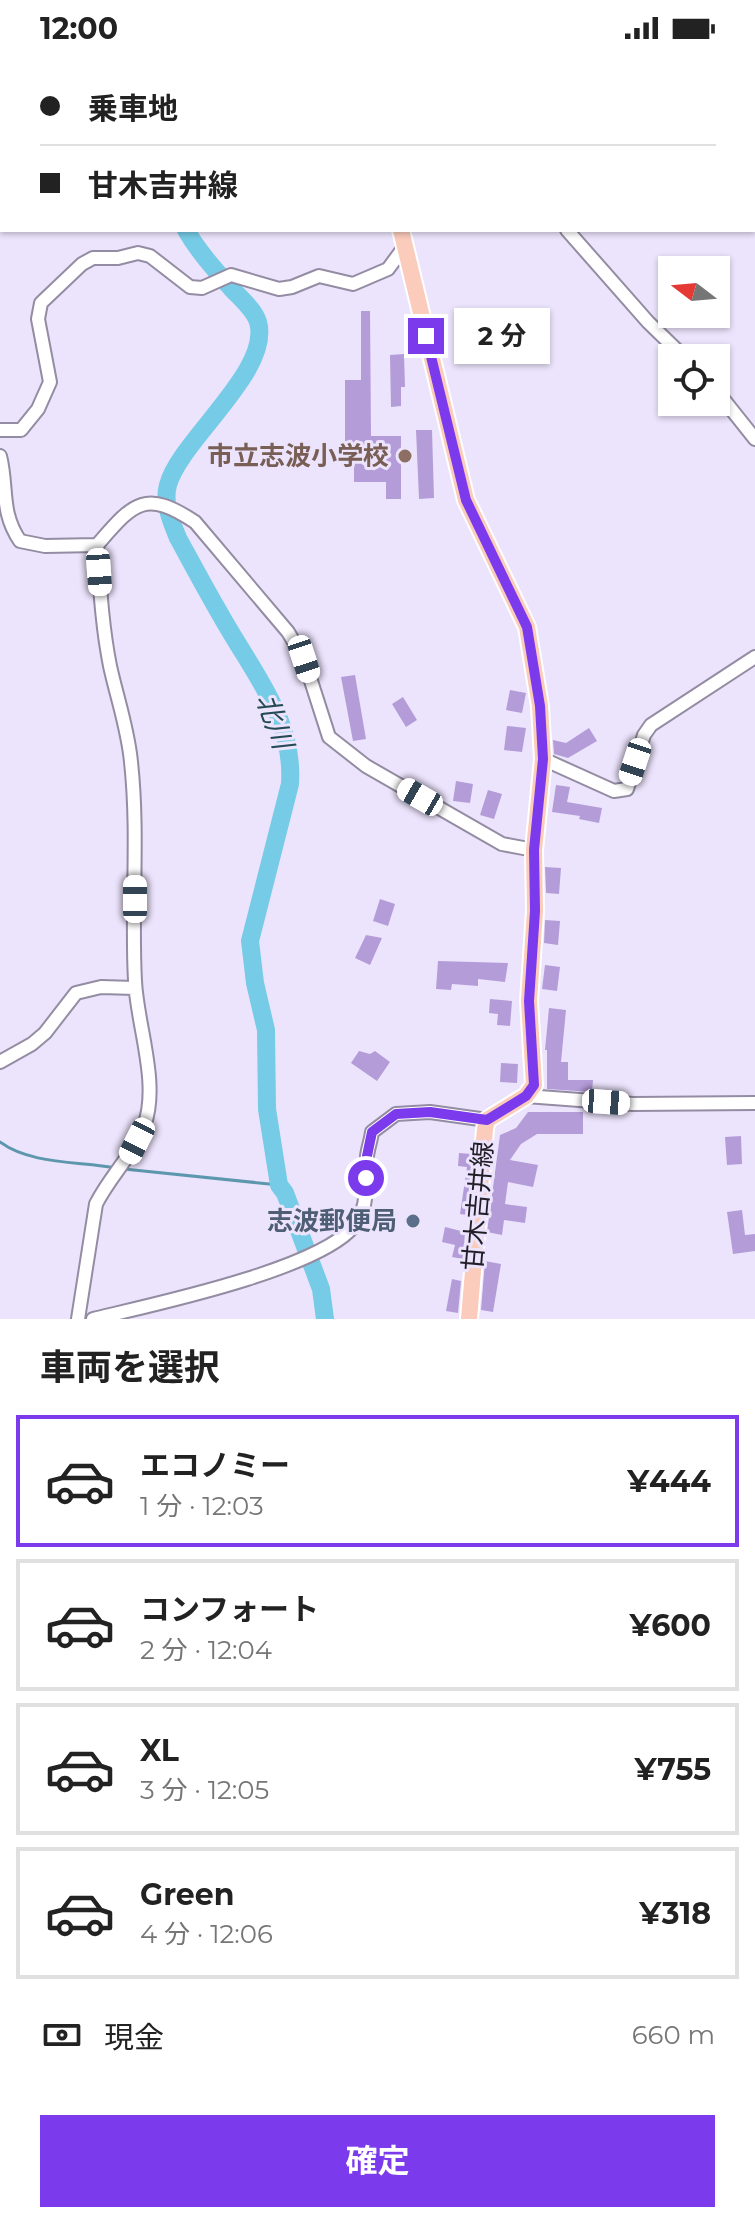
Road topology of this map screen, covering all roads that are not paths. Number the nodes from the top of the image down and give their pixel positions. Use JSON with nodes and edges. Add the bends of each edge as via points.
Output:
{"nodes":[{"id":1,"x":569,"y":232,"type":"edge"},
{"id":2,"x":403,"y":238,"type":"edge"},
{"id":3,"x":671,"y":344,"type":"edge"},
{"id":4,"x":730,"y":408,"type":"edge"},
{"id":5,"x":0,"y":430,"type":"edge"},
{"id":6,"x":755,"y":439,"type":"edge"},
{"id":7,"x":0,"y":456,"type":"edge"},
{"id":8,"x":97,"y":545,"type":"junction"},
{"id":9,"x":755,"y":657,"type":"edge"},
{"id":10,"x":543,"y":759,"type":"junction"},
{"id":11,"x":534,"y":850,"type":"junction"},
{"id":12,"x":135,"y":988,"type":"junction"},
{"id":13,"x":0,"y":1062,"type":"edge"},
{"id":14,"x":526,"y":1096,"type":"junction"},
{"id":15,"x":755,"y":1103,"type":"edge"},
{"id":16,"x":487,"y":1120,"type":"junction"},
{"id":17,"x":78,"y":1319,"type":"edge"},
{"id":18,"x":93,"y":1319,"type":"edge"},
{"id":19,"x":469,"y":1319,"type":"edge"}],
"edges":[{"from":1,"to":3,"type":"street"},
{"from":2,"to":5,"type":"street","via":[[388,269],[362,282],[319,276],[279,289],[231,275],[202,288],[190,287],[150,256],[93,258],[41,303],[38,319],[50,382],[21,430]]},
{"from":2,"to":10,"type":"main road","via":[[466,500],[527,627]]},
{"from":4,"to":6,"type":"street"},
{"from":7,"to":8,"type":"street","via":[[6,510],[20,541],[58,547]]},
{"from":8,"to":11,"type":"street","via":[[139,504],[177,510],[195,522],[288,632],[304,659],[329,737],[338,746],[502,844]]},
{"from":8,"to":12,"type":"street","via":[[102,625],[131,760]]},
{"from":9,"to":10,"type":"street","via":[[651,725],[627,789],[614,791]]},
{"from":10,"to":11,"type":"main road"},
{"from":11,"to":14,"type":"main road","via":[[529,1001],[534,1085]]},
{"from":12,"to":13,"type":"street","via":[[82,990],[45,1033]]},
{"from":12,"to":17,"type":"street","via":[[149,1100],[145,1125],[96,1204]]},
{"from":14,"to":15,"type":"street","via":[[633,1104]]},
{"from":14,"to":16,"type":"main road","name":"甘木吉井線"},
{"from":16,"to":18,"type":"street","via":[[430,1112],[396,1114],[372,1132],[366,1200],[355,1226],[333,1244],[201,1293]]},
{"from":16,"to":19,"type":"main road","name":"甘木吉井線"}]}
